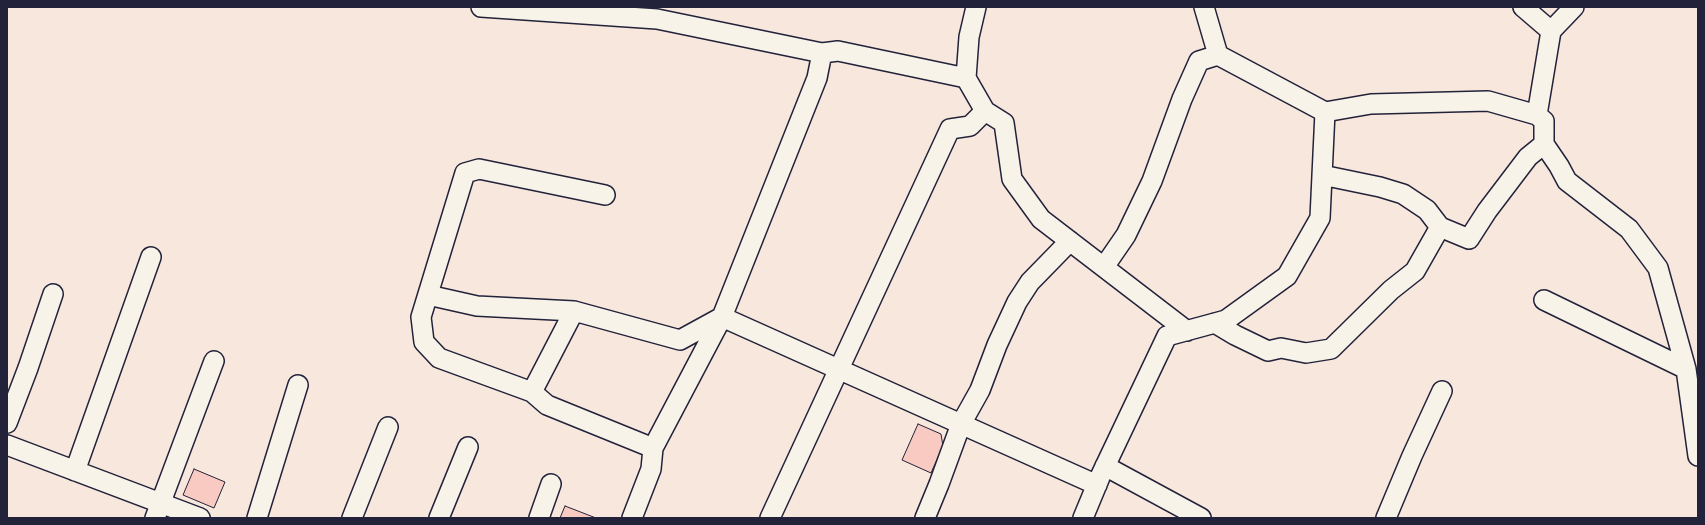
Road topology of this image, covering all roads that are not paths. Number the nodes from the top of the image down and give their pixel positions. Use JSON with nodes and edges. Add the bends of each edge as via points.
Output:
{"nodes":[{"id":1,"x":481,"y":7,"type":"edge"},
{"id":2,"x":976,"y":7,"type":"edge"},
{"id":3,"x":1204,"y":7,"type":"edge"},
{"id":4,"x":1523,"y":7,"type":"edge"},
{"id":5,"x":1574,"y":7,"type":"edge"},
{"id":6,"x":1551,"y":32,"type":"junction"},
{"id":7,"x":822,"y":53,"type":"junction"},
{"id":8,"x":1218,"y":55,"type":"junction"},
{"id":9,"x":966,"y":78,"type":"junction"},
{"id":10,"x":985,"y":111,"type":"junction"},
{"id":11,"x":1325,"y":112,"type":"junction"},
{"id":12,"x":1536,"y":115,"type":"junction"},
{"id":13,"x":1544,"y":144,"type":"junction"},
{"id":14,"x":1322,"y":175,"type":"junction"},
{"id":15,"x":605,"y":195,"type":"dead end"},
{"id":16,"x":1440,"y":227,"type":"junction"},
{"id":17,"x":1070,"y":240,"type":"junction"},
{"id":18,"x":151,"y":257,"type":"dead end"},
{"id":19,"x":1104,"y":267,"type":"junction"},
{"id":20,"x":53,"y":294,"type":"dead end"},
{"id":21,"x":428,"y":295,"type":"junction"},
{"id":22,"x":1544,"y":300,"type":"dead end"},
{"id":23,"x":574,"y":311,"type":"junction"},
{"id":24,"x":722,"y":317,"type":"junction"},
{"id":25,"x":1216,"y":323,"type":"junction"},
{"id":26,"x":1186,"y":331,"type":"junction"},
{"id":27,"x":214,"y":361,"type":"dead end"},
{"id":28,"x":1686,"y":369,"type":"junction"},
{"id":29,"x":838,"y":370,"type":"junction"},
{"id":30,"x":298,"y":385,"type":"dead end"},
{"id":31,"x":1442,"y":391,"type":"dead end"},
{"id":32,"x":532,"y":392,"type":"junction"},
{"id":33,"x":7,"y":423,"type":"edge"},
{"id":34,"x":961,"y":424,"type":"junction"},
{"id":35,"x":388,"y":427,"type":"dead end"},
{"id":36,"x":7,"y":445,"type":"edge"},
{"id":37,"x":468,"y":448,"type":"dead end"},
{"id":38,"x":653,"y":448,"type":"junction"},
{"id":39,"x":1698,"y":456,"type":"edge"},
{"id":40,"x":1105,"y":466,"type":"junction"},
{"id":41,"x":76,"y":471,"type":"junction"},
{"id":42,"x":551,"y":484,"type":"dead end"},
{"id":43,"x":1096,"y":485,"type":"junction"},
{"id":44,"x":158,"y":511,"type":"edge"},
{"id":45,"x":200,"y":518,"type":"edge"},
{"id":46,"x":257,"y":518,"type":"edge"},
{"id":47,"x":352,"y":518,"type":"edge"},
{"id":48,"x":439,"y":518,"type":"edge"},
{"id":49,"x":538,"y":518,"type":"edge"},
{"id":50,"x":632,"y":518,"type":"edge"},
{"id":51,"x":770,"y":518,"type":"edge"},
{"id":52,"x":925,"y":518,"type":"edge"},
{"id":53,"x":1083,"y":518,"type":"edge"},
{"id":54,"x":1201,"y":518,"type":"edge"},
{"id":55,"x":1386,"y":518,"type":"edge"}],
"edges":[{"from":1,"to":7,"type":"street","via":[[657,19]]},
{"from":2,"to":9,"type":"street","via":[[969,37]]},
{"from":3,"to":8,"type":"street"},
{"from":4,"to":6,"type":"street"},
{"from":5,"to":6,"type":"street"},
{"from":6,"to":12,"type":"street"},
{"from":7,"to":9,"type":"street","via":[[838,51]]},
{"from":7,"to":24,"type":"street","via":[[817,78]]},
{"from":8,"to":11,"type":"street"},
{"from":8,"to":19,"type":"street","via":[[1199,61],[1152,181],[1126,235]]},
{"from":9,"to":10,"type":"street"},
{"from":10,"to":17,"type":"street","via":[[1004,123],[1012,179],[1041,219]]},
{"from":10,"to":29,"type":"street","via":[[970,126],[950,129]]},
{"from":11,"to":12,"type":"street","via":[[1371,104],[1488,101]]},
{"from":11,"to":14,"type":"street"},
{"from":12,"to":13,"type":"street","via":[[1544,121]]},
{"from":13,"to":16,"type":"street","via":[[1528,157],[1486,211],[1469,239]]},
{"from":13,"to":28,"type":"street","via":[[1567,181],[1630,229],[1658,268]]},
{"from":14,"to":16,"type":"street","via":[[1403,194],[1427,210]]},
{"from":14,"to":25,"type":"street","via":[[1320,218],[1288,276],[1226,320]]},
{"from":15,"to":21,"type":"street","via":[[479,169],[465,173]]},
{"from":16,"to":25,"type":"street","via":[[1415,270],[1331,349],[1306,353],[1281,348],[1268,351]]},
{"from":17,"to":19,"type":"street"},
{"from":17,"to":34,"type":"street","via":[[1030,282],[1017,302],[980,390]]},
{"from":18,"to":41,"type":"street"},
{"from":19,"to":26,"type":"street"},
{"from":20,"to":33,"type":"street"},
{"from":21,"to":23,"type":"street","via":[[477,306]]},
{"from":21,"to":32,"type":"street","via":[[421,317],[424,342],[439,358]]},
{"from":22,"to":28,"type":"street"},
{"from":23,"to":24,"type":"street","via":[[680,340]]},
{"from":23,"to":32,"type":"street"},
{"from":24,"to":29,"type":"street"},
{"from":24,"to":38,"type":"street"},
{"from":25,"to":26,"type":"street"},
{"from":26,"to":40,"type":"street","via":[[1167,336]]},
{"from":27,"to":44,"type":"street"},
{"from":28,"to":39,"type":"street"},
{"from":29,"to":34,"type":"street"},
{"from":29,"to":51,"type":"street"},
{"from":30,"to":46,"type":"street"},
{"from":31,"to":55,"type":"street"},
{"from":32,"to":38,"type":"street","via":[[547,405]]},
{"from":34,"to":43,"type":"street"},
{"from":34,"to":52,"type":"street"},
{"from":35,"to":47,"type":"street"},
{"from":36,"to":41,"type":"street"},
{"from":37,"to":48,"type":"street"},
{"from":38,"to":50,"type":"street","via":[[651,469]]},
{"from":40,"to":43,"type":"street"},
{"from":40,"to":54,"type":"street"},
{"from":41,"to":44,"type":"street"},
{"from":42,"to":49,"type":"street"},
{"from":43,"to":53,"type":"street"},
{"from":44,"to":45,"type":"street"}]}
